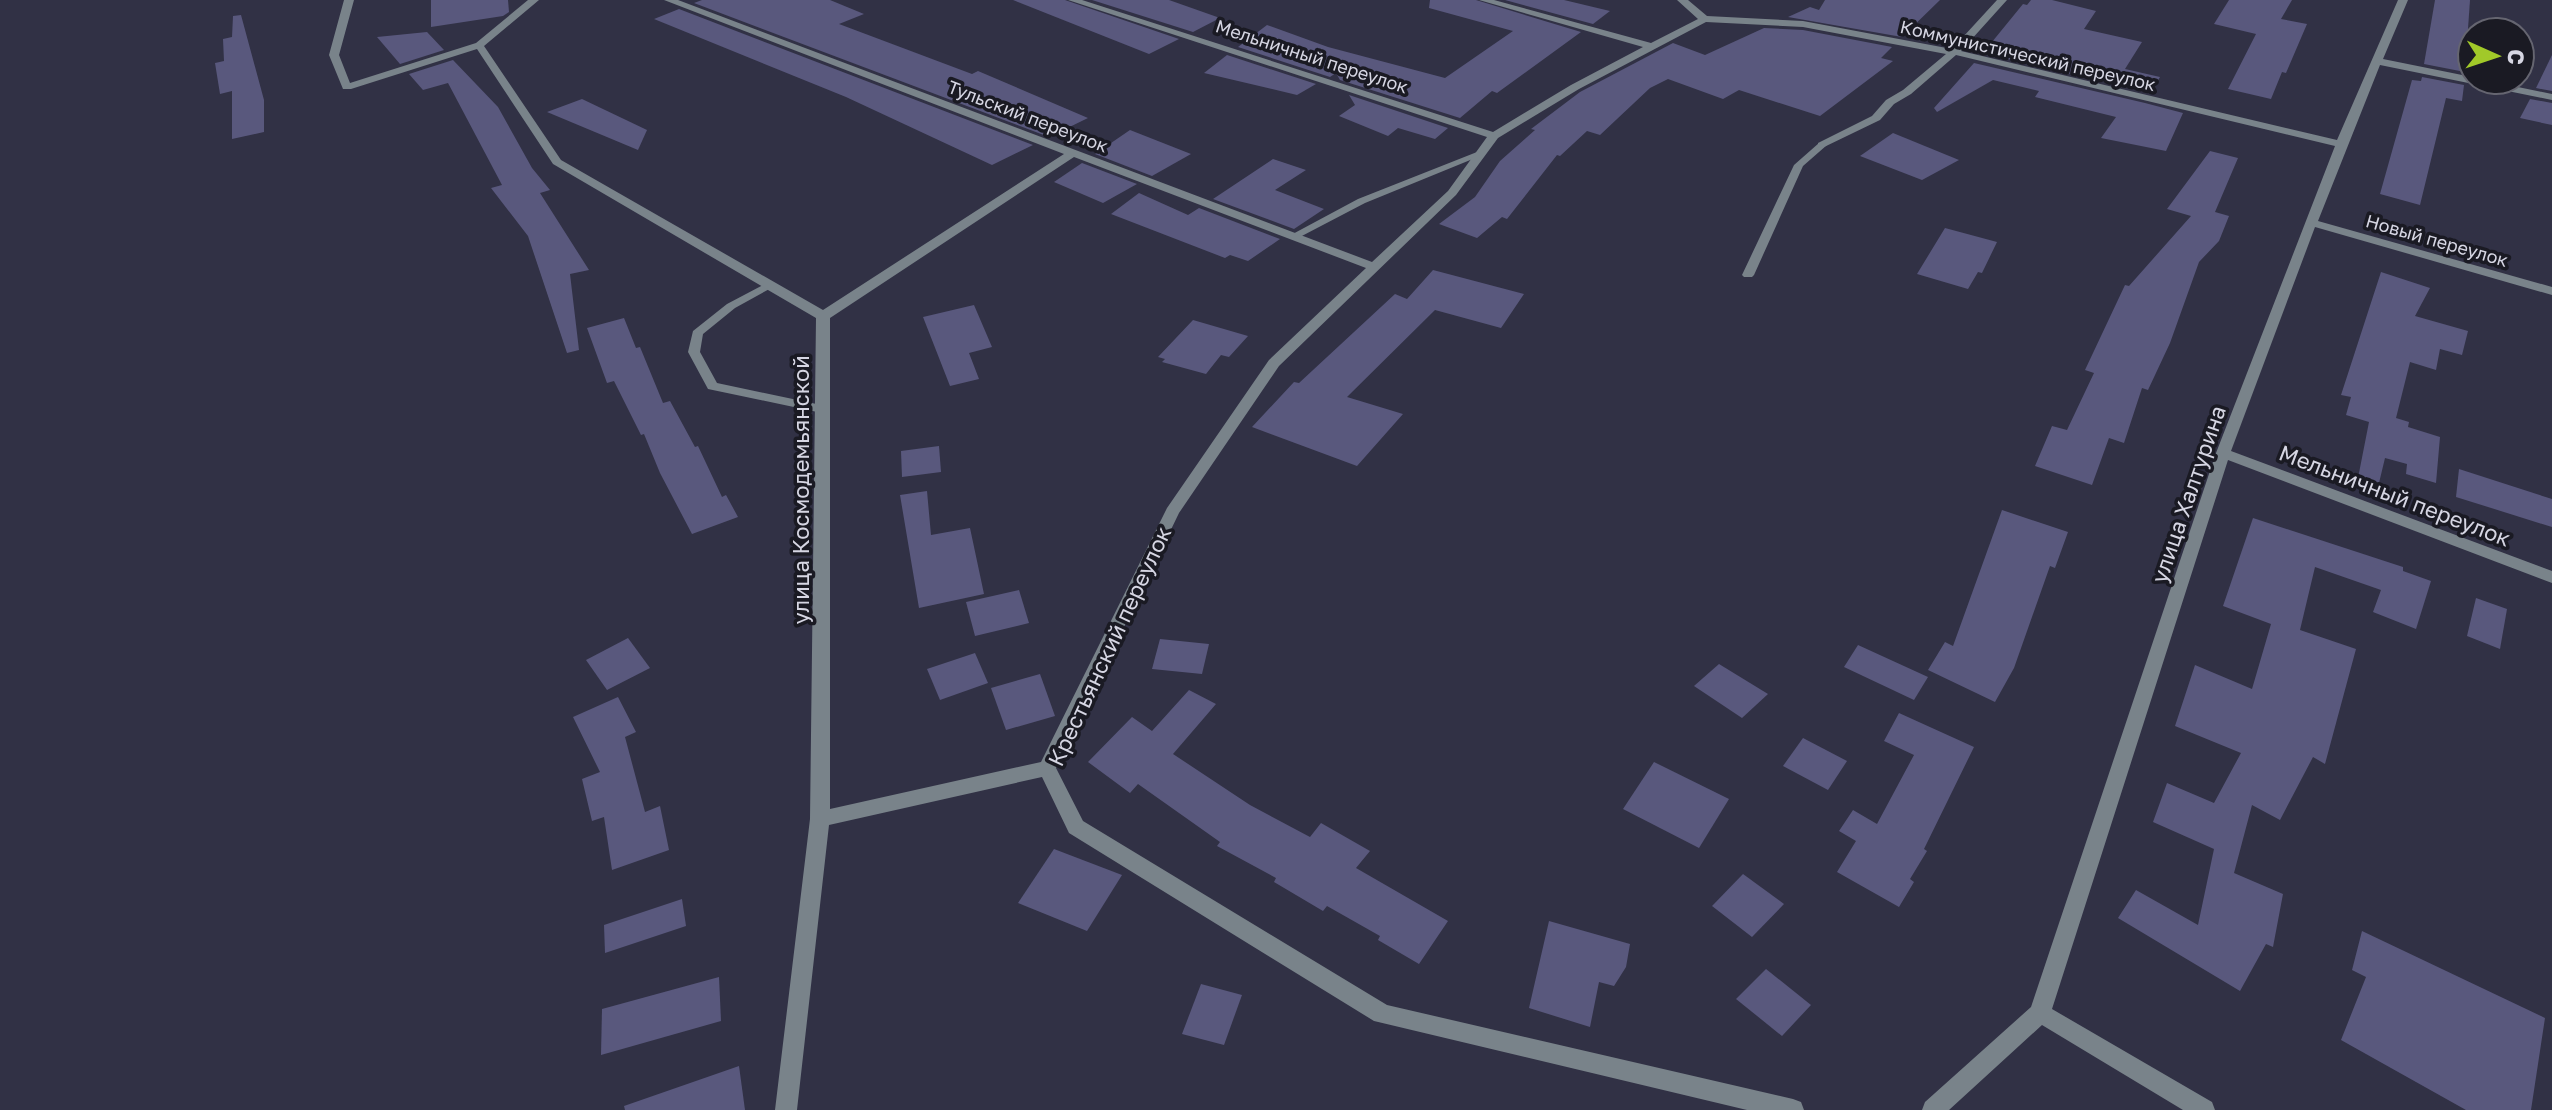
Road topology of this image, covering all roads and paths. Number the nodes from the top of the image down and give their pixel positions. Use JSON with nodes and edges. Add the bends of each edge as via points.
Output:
{"nodes":[{"id":1,"x":349,"y":0,"type":"edge"},
{"id":2,"x":534,"y":0,"type":"edge"},
{"id":3,"x":669,"y":0,"type":"edge"},
{"id":4,"x":1073,"y":0,"type":"edge"},
{"id":5,"x":1484,"y":0,"type":"edge"},
{"id":6,"x":1682,"y":0,"type":"edge"},
{"id":7,"x":2002,"y":0,"type":"edge"},
{"id":8,"x":2403,"y":0,"type":"edge"},
{"id":9,"x":517,"y":6,"type":"edge"},
{"id":10,"x":1704,"y":19,"type":"junction"},
{"id":11,"x":479,"y":45,"type":"junction"},
{"id":12,"x":1651,"y":46,"type":"junction"},
{"id":13,"x":1954,"y":52,"type":"junction"},
{"id":14,"x":2377,"y":61,"type":"junction"},
{"id":15,"x":2552,"y":97,"type":"edge"},
{"id":16,"x":1494,"y":136,"type":"junction"},
{"id":17,"x":2341,"y":144,"type":"junction"},
{"id":18,"x":1822,"y":145,"type":"joint"},
{"id":19,"x":1073,"y":153,"type":"junction"},
{"id":20,"x":1480,"y":154,"type":"junction"},
{"id":21,"x":2313,"y":223,"type":"junction"},
{"id":22,"x":1294,"y":236,"type":"junction"},
{"id":23,"x":1374,"y":267,"type":"junction"},
{"id":24,"x":1748,"y":275,"type":"dead end"},
{"id":25,"x":769,"y":285,"type":"junction"},
{"id":26,"x":2552,"y":291,"type":"edge"},
{"id":27,"x":823,"y":316,"type":"junction"},
{"id":28,"x":822,"y":409,"type":"junction"},
{"id":29,"x":2223,"y":453,"type":"junction"},
{"id":30,"x":2552,"y":577,"type":"edge"},
{"id":31,"x":1047,"y":768,"type":"junction"},
{"id":32,"x":820,"y":819,"type":"junction"},
{"id":33,"x":2040,"y":1013,"type":"junction"},
{"id":34,"x":786,"y":1110,"type":"edge"},
{"id":35,"x":1793,"y":1110,"type":"edge"},
{"id":36,"x":1933,"y":1110,"type":"edge"},
{"id":37,"x":2204,"y":1110,"type":"edge"}],
"edges":[{"from":1,"to":11,"type":"street","via":[[334,55],[347,87]]},
{"from":2,"to":9,"type":"street"},
{"from":3,"to":19,"type":"street","name":"Тульский переулок"},
{"from":4,"to":16,"type":"street","name":"Мельничный переулок"},
{"from":5,"to":12,"type":"street"},
{"from":6,"to":10,"type":"street"},
{"from":7,"to":13,"type":"street"},
{"from":8,"to":14,"type":"street","name":"улица Халтурина"},
{"from":9,"to":11,"type":"street"},
{"from":10,"to":12,"type":"street","name":"Крестьянский переулок"},
{"from":10,"to":13,"type":"street","name":"Коммунистический переулок","via":[[1803,24]]},
{"from":11,"to":25,"type":"street","via":[[557,162]]},
{"from":12,"to":16,"type":"street","name":"Крестьянский переулок"},
{"from":13,"to":17,"type":"street","name":"Коммунистический переулок"},
{"from":13,"to":18,"type":"street","via":[[1876,118]]},
{"from":14,"to":15,"type":"street"},
{"from":14,"to":17,"type":"street","name":"улица Халтурина"},
{"from":16,"to":20,"type":"street","name":"Крестьянский переулок"},
{"from":17,"to":21,"type":"street","name":"улица Халтурина"},
{"from":18,"to":24,"type":"lane","via":[[1799,165]]},
{"from":19,"to":22,"type":"street","name":"Тульский переулок"},
{"from":19,"to":27,"type":"street"},
{"from":20,"to":22,"type":"lane","via":[[1337,211]]},
{"from":20,"to":23,"type":"street","name":"Крестьянский переулок","via":[[1452,193]]},
{"from":21,"to":26,"type":"street","name":"Новый переулок"},
{"from":21,"to":29,"type":"street","name":"улица Халтурина"},
{"from":22,"to":23,"type":"street","name":"Тульский переулок"},
{"from":23,"to":31,"type":"street","name":"Крестьянский переулок","via":[[1274,363],[1172,512]]},
{"from":25,"to":27,"type":"street"},
{"from":25,"to":28,"type":"lane","via":[[697,333],[694,352],[712,386]]},
{"from":27,"to":28,"type":"street","name":"улица Космодемьянской"},
{"from":28,"to":32,"type":"street","name":"улица Космодемьянской"},
{"from":29,"to":30,"type":"street","name":"Мельничный переулок"},
{"from":29,"to":33,"type":"street","name":"улица Халтурина"},
{"from":31,"to":32,"type":"street"},
{"from":31,"to":35,"type":"street","name":"Крестьянский переулок","via":[[1076,827],[1382,1014]]},
{"from":32,"to":34,"type":"street","name":"улица Космодемьянской"},
{"from":33,"to":36,"type":"street"},
{"from":33,"to":37,"type":"street"}]}
